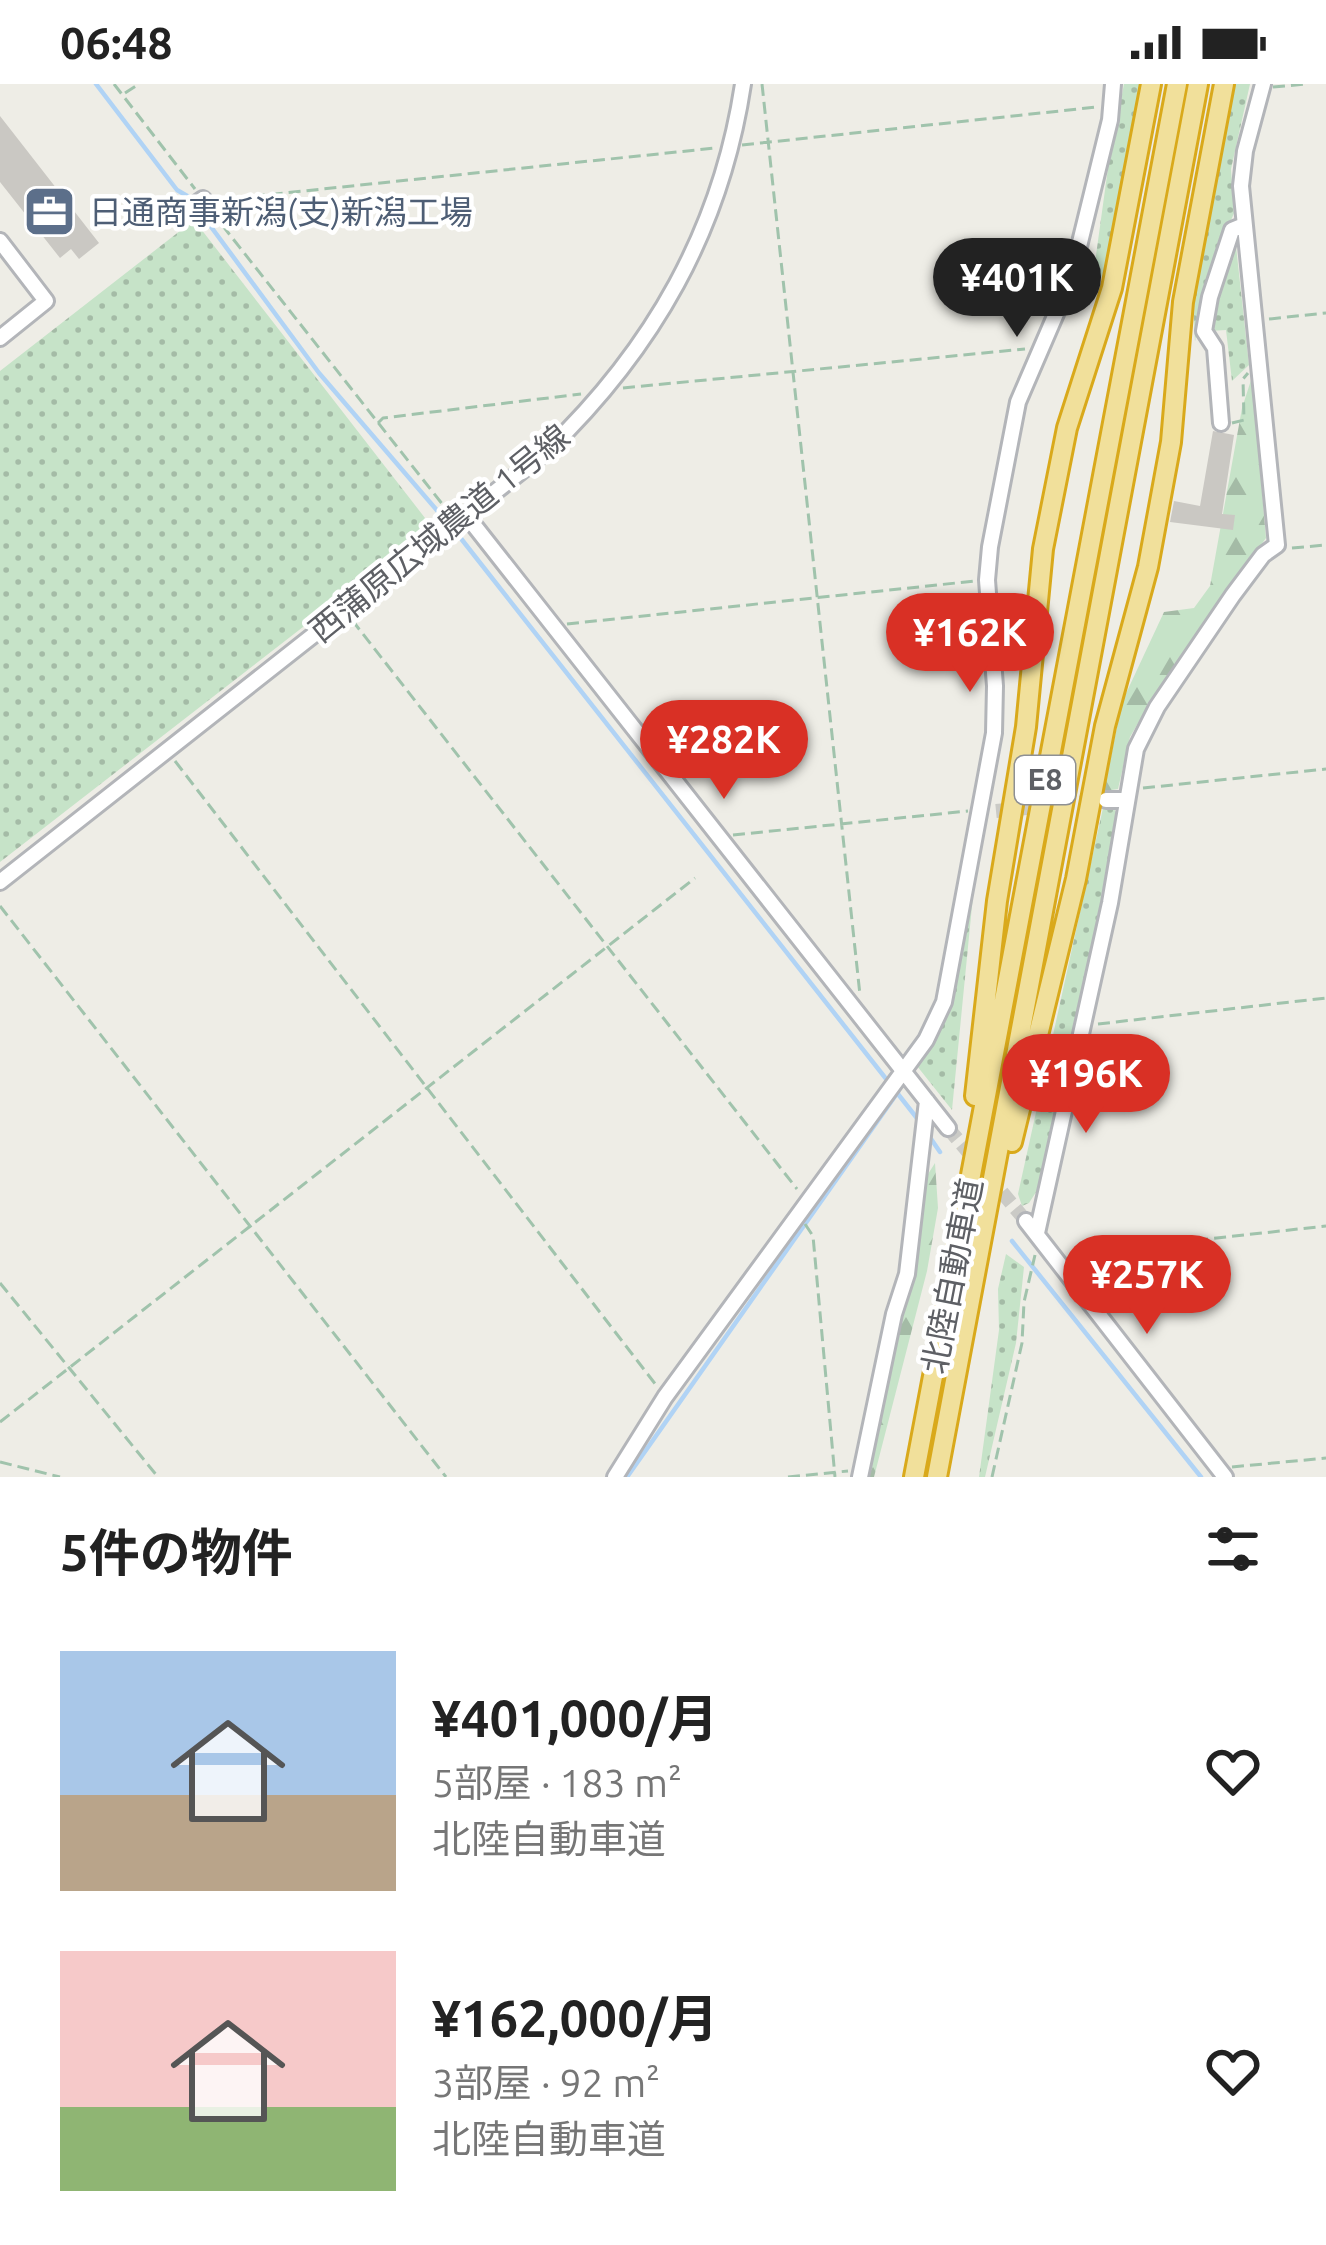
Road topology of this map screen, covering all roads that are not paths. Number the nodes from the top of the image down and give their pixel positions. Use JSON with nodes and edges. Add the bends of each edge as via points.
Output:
{"nodes":[{"id":1,"x":743,"y":84,"type":"edge"},
{"id":2,"x":1114,"y":84,"type":"edge"},
{"id":3,"x":1151,"y":84,"type":"edge"},
{"id":4,"x":1177,"y":84,"type":"edge"},
{"id":5,"x":1198,"y":84,"type":"edge"},
{"id":6,"x":1224,"y":84,"type":"edge"},
{"id":7,"x":1265,"y":84,"type":"edge"},
{"id":8,"x":1244,"y":225,"type":"junction"},
{"id":9,"x":0,"y":241,"type":"edge"},
{"id":10,"x":0,"y":338,"type":"edge"},
{"id":11,"x":1221,"y":423,"type":"road end"},
{"id":12,"x":466,"y":515,"type":"junction"},
{"id":13,"x":1126,"y":795,"type":"junction"},
{"id":14,"x":1106,"y":800,"type":"tunnel mouth"},
{"id":15,"x":0,"y":882,"type":"edge"},
{"id":16,"x":901,"y":1072,"type":"junction"},
{"id":17,"x":927,"y":1101,"type":"junction"},
{"id":18,"x":948,"y":1128,"type":"tunnel mouth"},
{"id":19,"x":1026,"y":1221,"type":"tunnel mouth"},
{"id":20,"x":1037,"y":1233,"type":"junction"},
{"id":21,"x":959,"y":1238,"type":"junction"},
{"id":22,"x":939,"y":1468,"type":"edge"},
{"id":23,"x":1221,"y":1472,"type":"edge"},
{"id":24,"x":861,"y":1473,"type":"edge"},
{"id":25,"x":614,"y":1477,"type":"edge"},
{"id":26,"x":914,"y":1477,"type":"edge"}],
"edges":[{"from":1,"to":12,"type":"street","name":"西蒲原広域農道 1号線","via":[[734,146],[655,326],[599,400]]},
{"from":2,"to":16,"type":"street","via":[[1071,279],[1016,414],[987,580],[995,709],[988,811],[944,1002]]},
{"from":3,"to":21,"type":"highway","via":[[1112,288],[1067,428],[1042,549]]},
{"from":4,"to":21,"type":"highway","name":"北陸自動車道","number":"E8"},
{"from":5,"to":22,"type":"highway","name":"北陸自動車道","number":"E8"},
{"from":6,"to":22,"type":"highway","via":[[1183,302],[1171,442],[1148,567]]},
{"from":7,"to":8,"type":"street","via":[[1242,169]]},
{"from":8,"to":11,"type":"street","via":[[1232,230],[1204,331],[1215,348]]},
{"from":8,"to":13,"type":"street","via":[[1277,545],[1157,706]]},
{"from":9,"to":10,"type":"street","via":[[46,302]]},
{"from":12,"to":15,"type":"street","name":"西蒲原広域農道 1号線"},
{"from":12,"to":16,"type":"street"},
{"from":13,"to":14,"type":"street"},
{"from":13,"to":20,"type":"street"},
{"from":16,"to":17,"type":"street"},
{"from":16,"to":25,"type":"street"},
{"from":17,"to":18,"type":"street"},
{"from":17,"to":24,"type":"street","via":[[907,1274]]},
{"from":19,"to":20,"type":"street"},
{"from":20,"to":23,"type":"street"},
{"from":21,"to":26,"type":"highway","name":"北陸自動車道","number":"E8"}]}
